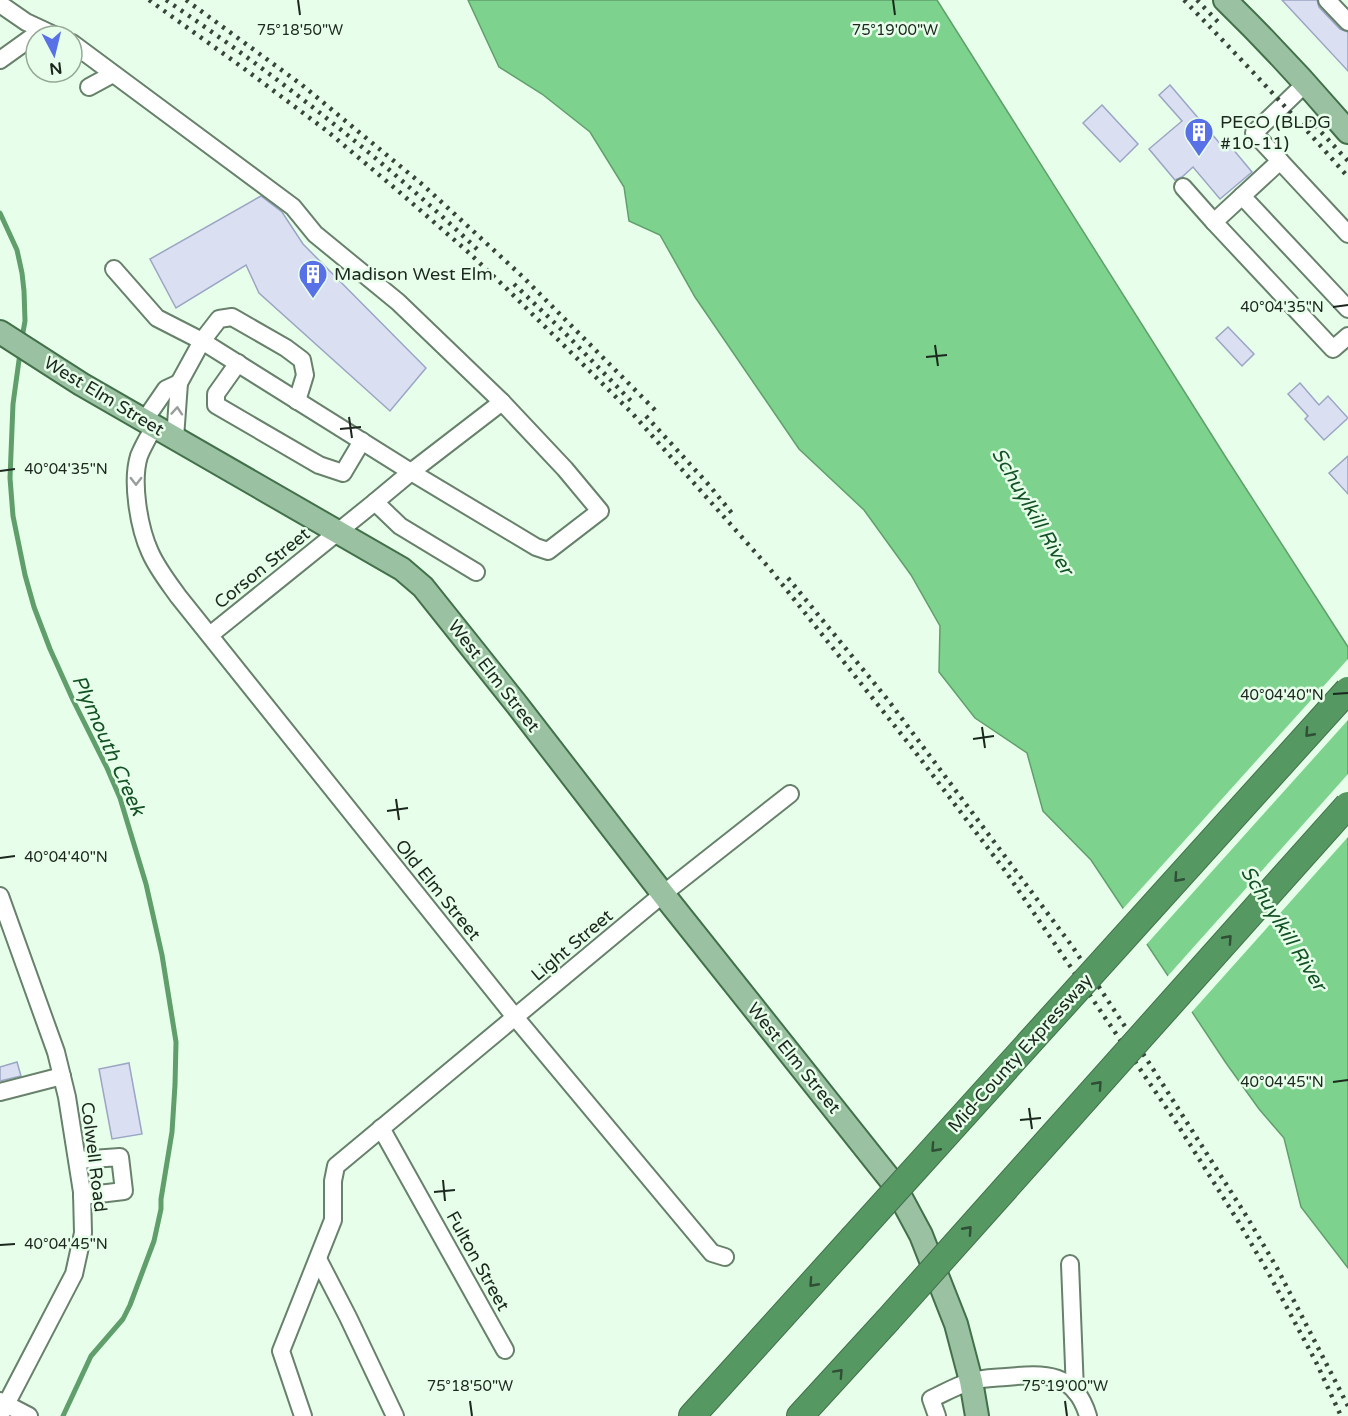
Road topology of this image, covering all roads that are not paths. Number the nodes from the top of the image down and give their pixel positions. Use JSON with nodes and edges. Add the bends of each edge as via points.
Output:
{"nodes":[{"id":1,"x":1225,"y":0,"type":"edge"},
{"id":2,"x":1327,"y":0,"type":"edge"},
{"id":3,"x":0,"y":4,"type":"edge"},
{"id":4,"x":1348,"y":22,"type":"edge"},
{"id":5,"x":30,"y":24,"type":"edge"},
{"id":6,"x":24,"y":47,"type":"edge"},
{"id":7,"x":84,"y":52,"type":"edge"},
{"id":8,"x":0,"y":60,"type":"edge"},
{"id":9,"x":113,"y":74,"type":"junction"},
{"id":10,"x":1306,"y":83,"type":"junction"},
{"id":11,"x":89,"y":87,"type":"dead end"},
{"id":12,"x":1348,"y":132,"type":"edge"},
{"id":13,"x":1280,"y":161,"type":"junction"},
{"id":14,"x":1183,"y":187,"type":"dead end"},
{"id":15,"x":1242,"y":196,"type":"junction"},
{"id":16,"x":1214,"y":222,"type":"junction"},
{"id":17,"x":1348,"y":234,"type":"edge"},
{"id":18,"x":114,"y":269,"type":"dead end"},
{"id":19,"x":1348,"y":309,"type":"edge"},
{"id":20,"x":0,"y":332,"type":"edge"},
{"id":21,"x":1348,"y":336,"type":"edge"},
{"id":22,"x":202,"y":341,"type":"junction"},
{"id":23,"x":238,"y":363,"type":"junction"},
{"id":24,"x":180,"y":383,"type":"junction"},
{"id":25,"x":297,"y":401,"type":"junction"},
{"id":26,"x":502,"y":402,"type":"junction"},
{"id":27,"x":149,"y":424,"type":"junction"},
{"id":28,"x":175,"y":438,"type":"junction"},
{"id":29,"x":362,"y":441,"type":"junction"},
{"id":30,"x":411,"y":472,"type":"junction"},
{"id":31,"x":375,"y":502,"type":"junction"},
{"id":32,"x":338,"y":532,"type":"junction"},
{"id":33,"x":476,"y":572,"type":"dead end"},
{"id":34,"x":210,"y":635,"type":"junction"},
{"id":35,"x":1348,"y":690,"type":"edge"},
{"id":36,"x":790,"y":794,"type":"dead end"},
{"id":37,"x":1348,"y":805,"type":"edge"},
{"id":38,"x":663,"y":894,"type":"junction"},
{"id":39,"x":0,"y":896,"type":"edge"},
{"id":40,"x":515,"y":1017,"type":"junction"},
{"id":41,"x":62,"y":1076,"type":"junction"},
{"id":42,"x":0,"y":1092,"type":"edge"},
{"id":43,"x":381,"y":1128,"type":"junction"},
{"id":44,"x":78,"y":1160,"type":"junction"},
{"id":45,"x":82,"y":1196,"type":"junction"},
{"id":46,"x":725,"y":1257,"type":"dead end"},
{"id":47,"x":318,"y":1259,"type":"junction"},
{"id":48,"x":1070,"y":1264,"type":"dead end"},
{"id":49,"x":506,"y":1350,"type":"dead end"},
{"id":50,"x":971,"y":1381,"type":"junction"},
{"id":51,"x":1075,"y":1391,"type":"junction"},
{"id":52,"x":2,"y":1407,"type":"edge"},
{"id":53,"x":29,"y":1416,"type":"edge"},
{"id":54,"x":303,"y":1416,"type":"edge"},
{"id":55,"x":395,"y":1416,"type":"edge"},
{"id":56,"x":692,"y":1416,"type":"edge"},
{"id":57,"x":800,"y":1416,"type":"edge"},
{"id":58,"x":937,"y":1416,"type":"edge"},
{"id":59,"x":977,"y":1416,"type":"edge"},
{"id":60,"x":1088,"y":1416,"type":"edge"}],
"edges":[{"from":1,"to":10,"type":"main road"},
{"from":2,"to":4,"type":"street"},
{"from":3,"to":5,"type":"street"},
{"from":6,"to":8,"type":"street"},
{"from":7,"to":9,"type":"street"},
{"from":9,"to":11,"type":"street"},
{"from":9,"to":26,"type":"street","via":[[293,207],[315,234],[398,302]]},
{"from":10,"to":12,"type":"main road"},
{"from":10,"to":13,"type":"street","via":[[1254,133]]},
{"from":13,"to":15,"type":"street"},
{"from":13,"to":17,"type":"street"},
{"from":14,"to":16,"type":"street"},
{"from":15,"to":16,"type":"street"},
{"from":15,"to":19,"type":"street"},
{"from":16,"to":21,"type":"street","via":[[1333,349]]},
{"from":18,"to":22,"type":"street","via":[[157,318]]},
{"from":20,"to":27,"type":"main road","name":"West Elm Street"},
{"from":22,"to":23,"type":"street"},
{"from":22,"to":24,"type":"street"},
{"from":22,"to":25,"type":"street","via":[[219,319],[232,317],[286,348],[302,360],[305,375]]},
{"from":23,"to":25,"type":"street"},
{"from":23,"to":29,"type":"street","via":[[216,394],[216,405],[319,465],[343,473]]},
{"from":24,"to":27,"type":"street","name":"Old Elm Street","via":[[166,389]]},
{"from":28,"to":24,"type":"street","one_way":true},
{"from":25,"to":29,"type":"street"},
{"from":26,"to":30,"type":"street","name":"Corson Street"},
{"from":26,"to":30,"type":"street","via":[[600,512],[548,551]]},
{"from":27,"to":28,"type":"main road","name":"West Elm Street"},
{"from":27,"to":34,"type":"street","name":"Old Elm Street","one_way":true,"via":[[136,473],[139,516],[149,550],[161,572]]},
{"from":28,"to":32,"type":"main road","name":"West Elm Street"},
{"from":29,"to":30,"type":"street"},
{"from":30,"to":31,"type":"street","name":"Corson Street"},
{"from":31,"to":32,"type":"street","name":"Corson Street"},
{"from":31,"to":33,"type":"street","via":[[400,525]]},
{"from":32,"to":34,"type":"street","name":"Corson Street"},
{"from":32,"to":38,"type":"main road","name":"West Elm Street","via":[[402,569],[423,587]]},
{"from":34,"to":40,"type":"street","name":"Old Elm Street"},
{"from":35,"to":56,"type":"highway","name":"Mid-County Expressway","one_way":true,"bridge":true},
{"from":36,"to":38,"type":"street","name":"Light Street"},
{"from":57,"to":37,"type":"highway","one_way":true,"bridge":true},
{"from":38,"to":40,"type":"street","name":"Light Street"},
{"from":38,"to":50,"type":"main road","name":"West Elm Street","via":[[893,1183],[921,1235],[956,1324]]},
{"from":39,"to":41,"type":"street","name":"Colwell Road"},
{"from":40,"to":43,"type":"street","name":"Light Street"},
{"from":40,"to":46,"type":"street","name":"Old Elm Street","via":[[712,1253]]},
{"from":41,"to":42,"type":"street"},
{"from":41,"to":44,"type":"street","name":"Colwell Road"},
{"from":43,"to":47,"type":"street","name":"Light Street","via":[[336,1166],[333,1220]]},
{"from":43,"to":49,"type":"street","name":"Fulton Street"},
{"from":44,"to":45,"type":"street","name":"Colwell Road"},
{"from":44,"to":45,"type":"street","via":[[120,1157],[124,1191]]},
{"from":45,"to":52,"type":"street","name":"Colwell Road","via":[[83,1233],[74,1274]]},
{"from":47,"to":54,"type":"street","name":"Light Street","via":[[281,1352]]},
{"from":47,"to":55,"type":"street"},
{"from":48,"to":51,"type":"street"},
{"from":50,"to":51,"type":"street","via":[[1038,1374],[1056,1378]]},
{"from":50,"to":58,"type":"street","via":[[931,1399]]},
{"from":50,"to":59,"type":"main road","name":"West Elm Street"},
{"from":51,"to":60,"type":"street"},
{"from":52,"to":53,"type":"street"}]}
